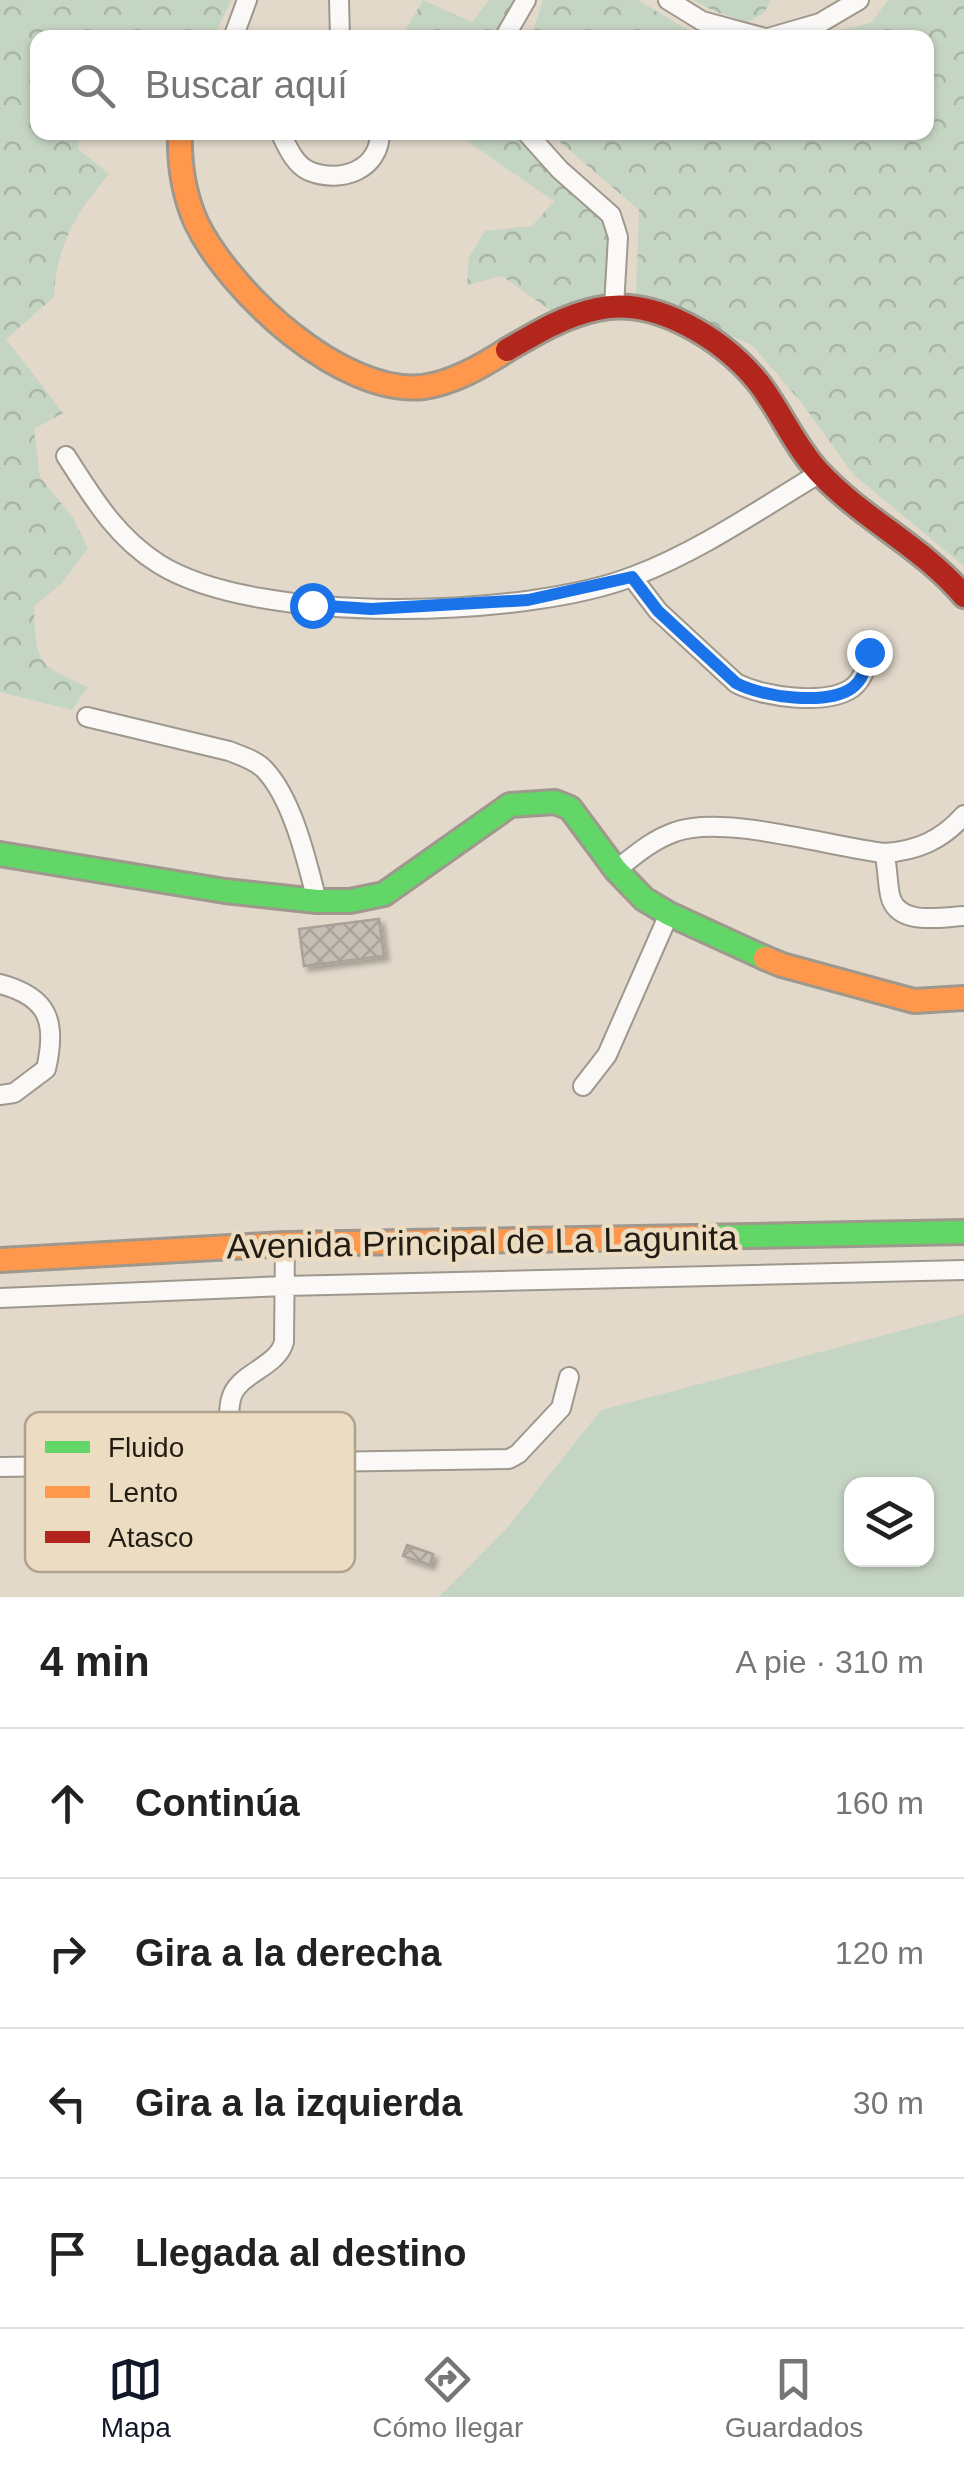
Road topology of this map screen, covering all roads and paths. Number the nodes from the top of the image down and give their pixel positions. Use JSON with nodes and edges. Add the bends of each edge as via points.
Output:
{"nodes":[{"id":1,"x":247,"y":0,"type":"edge"},
{"id":2,"x":340,"y":0,"type":"edge"},
{"id":3,"x":526,"y":0,"type":"edge"},
{"id":4,"x":668,"y":0,"type":"edge"},
{"id":5,"x":858,"y":0,"type":"edge"},
{"id":6,"x":235,"y":30,"type":"edge"},
{"id":7,"x":340,"y":30,"type":"edge"},
{"id":8,"x":509,"y":30,"type":"edge"},
{"id":9,"x":736,"y":30,"type":"edge"},
{"id":10,"x":795,"y":30,"type":"edge"},
{"id":11,"x":180,"y":140,"type":"edge"},
{"id":12,"x":285,"y":140,"type":"edge"},
{"id":13,"x":379,"y":140,"type":"edge"},
{"id":14,"x":533,"y":140,"type":"edge"},
{"id":15,"x":614,"y":306,"type":"junction"},
{"id":16,"x":66,"y":456,"type":"dead end"},
{"id":17,"x":820,"y":473,"type":"junction"},
{"id":18,"x":632,"y":577,"type":"junction"},
{"id":19,"x":964,"y":596,"type":"edge"},
{"id":20,"x":869,"y":652,"type":"dead end"},
{"id":21,"x":87,"y":717,"type":"dead end"},
{"id":22,"x":964,"y":815,"type":"edge"},
{"id":23,"x":884,"y":853,"type":"junction"},
{"id":24,"x":0,"y":854,"type":"edge"},
{"id":25,"x":616,"y":870,"type":"junction"},
{"id":26,"x":317,"y":901,"type":"junction"},
{"id":27,"x":669,"y":914,"type":"junction"},
{"id":28,"x":964,"y":916,"type":"edge"},
{"id":29,"x":0,"y":984,"type":"edge"},
{"id":30,"x":964,"y":998,"type":"edge"},
{"id":31,"x":583,"y":1086,"type":"dead end"},
{"id":32,"x":0,"y":1095,"type":"edge"},
{"id":33,"x":964,"y":1232,"type":"edge"},
{"id":34,"x":286,"y":1244,"type":"junction"},
{"id":35,"x":0,"y":1260,"type":"edge"},
{"id":36,"x":964,"y":1270,"type":"edge"},
{"id":37,"x":285,"y":1286,"type":"junction"},
{"id":38,"x":0,"y":1298,"type":"edge"},
{"id":39,"x":569,"y":1376,"type":"dead end"},
{"id":40,"x":231,"y":1412,"type":"edge"},
{"id":41,"x":355,"y":1461,"type":"edge"},
{"id":42,"x":0,"y":1467,"type":"edge"},
{"id":43,"x":25,"y":1467,"type":"edge"}],
"edges":[{"from":1,"to":6,"type":"street"},
{"from":2,"to":7,"type":"street"},
{"from":3,"to":8,"type":"street"},
{"from":4,"to":9,"type":"street","via":[[702,21]]},
{"from":5,"to":10,"type":"street"},
{"from":11,"to":15,"type":"street","via":[[188,208],[218,259],[302,342],[344,372],[397,386],[435,385],[478,370],[557,321]]},
{"from":12,"to":13,"type":"street","via":[[298,163],[328,175],[372,162]]},
{"from":14,"to":15,"type":"street","via":[[611,215],[618,237]]},
{"from":15,"to":17,"type":"street","via":[[668,318],[736,355]]},
{"from":16,"to":18,"type":"street","via":[[124,538],[160,565],[220,592],[404,608],[528,600]]},
{"from":17,"to":18,"type":"street"},
{"from":17,"to":19,"type":"street","via":[[939,566]]},
{"from":18,"to":20,"type":"street","via":[[658,611],[750,690],[840,694],[864,674]]},
{"from":21,"to":26,"type":"street","via":[[229,751],[265,770],[302,838]]},
{"from":22,"to":23,"type":"street","via":[[938,838]]},
{"from":23,"to":25,"type":"street","via":[[728,827],[690,829],[649,844]]},
{"from":23,"to":28,"type":"street","via":[[890,898],[904,914]]},
{"from":24,"to":26,"type":"street"},
{"from":25,"to":26,"type":"street","via":[[570,808],[534,800],[494,814],[384,894]]},
{"from":25,"to":27,"type":"street"},
{"from":27,"to":30,"type":"street","via":[[782,966],[914,1001]]},
{"from":27,"to":31,"type":"street","via":[[608,1055]]},
{"from":29,"to":32,"type":"street","via":[[24,990],[47,1011],[53,1041],[46,1070]]},
{"from":33,"to":34,"type":"street","name":"Avenida Principal de La Lagunita"},
{"from":34,"to":35,"type":"street","name":"Avenida Principal de La Lagunita"},
{"from":34,"to":37,"type":"street"},
{"from":36,"to":37,"type":"street","name":"Avenida Principal de La Lagunita"},
{"from":37,"to":38,"type":"street","name":"Avenida Principal de La Lagunita"},
{"from":37,"to":40,"type":"street","via":[[281,1352],[237,1387]]},
{"from":39,"to":41,"type":"street","via":[[562,1408],[509,1459]]},
{"from":42,"to":43,"type":"street"}]}
